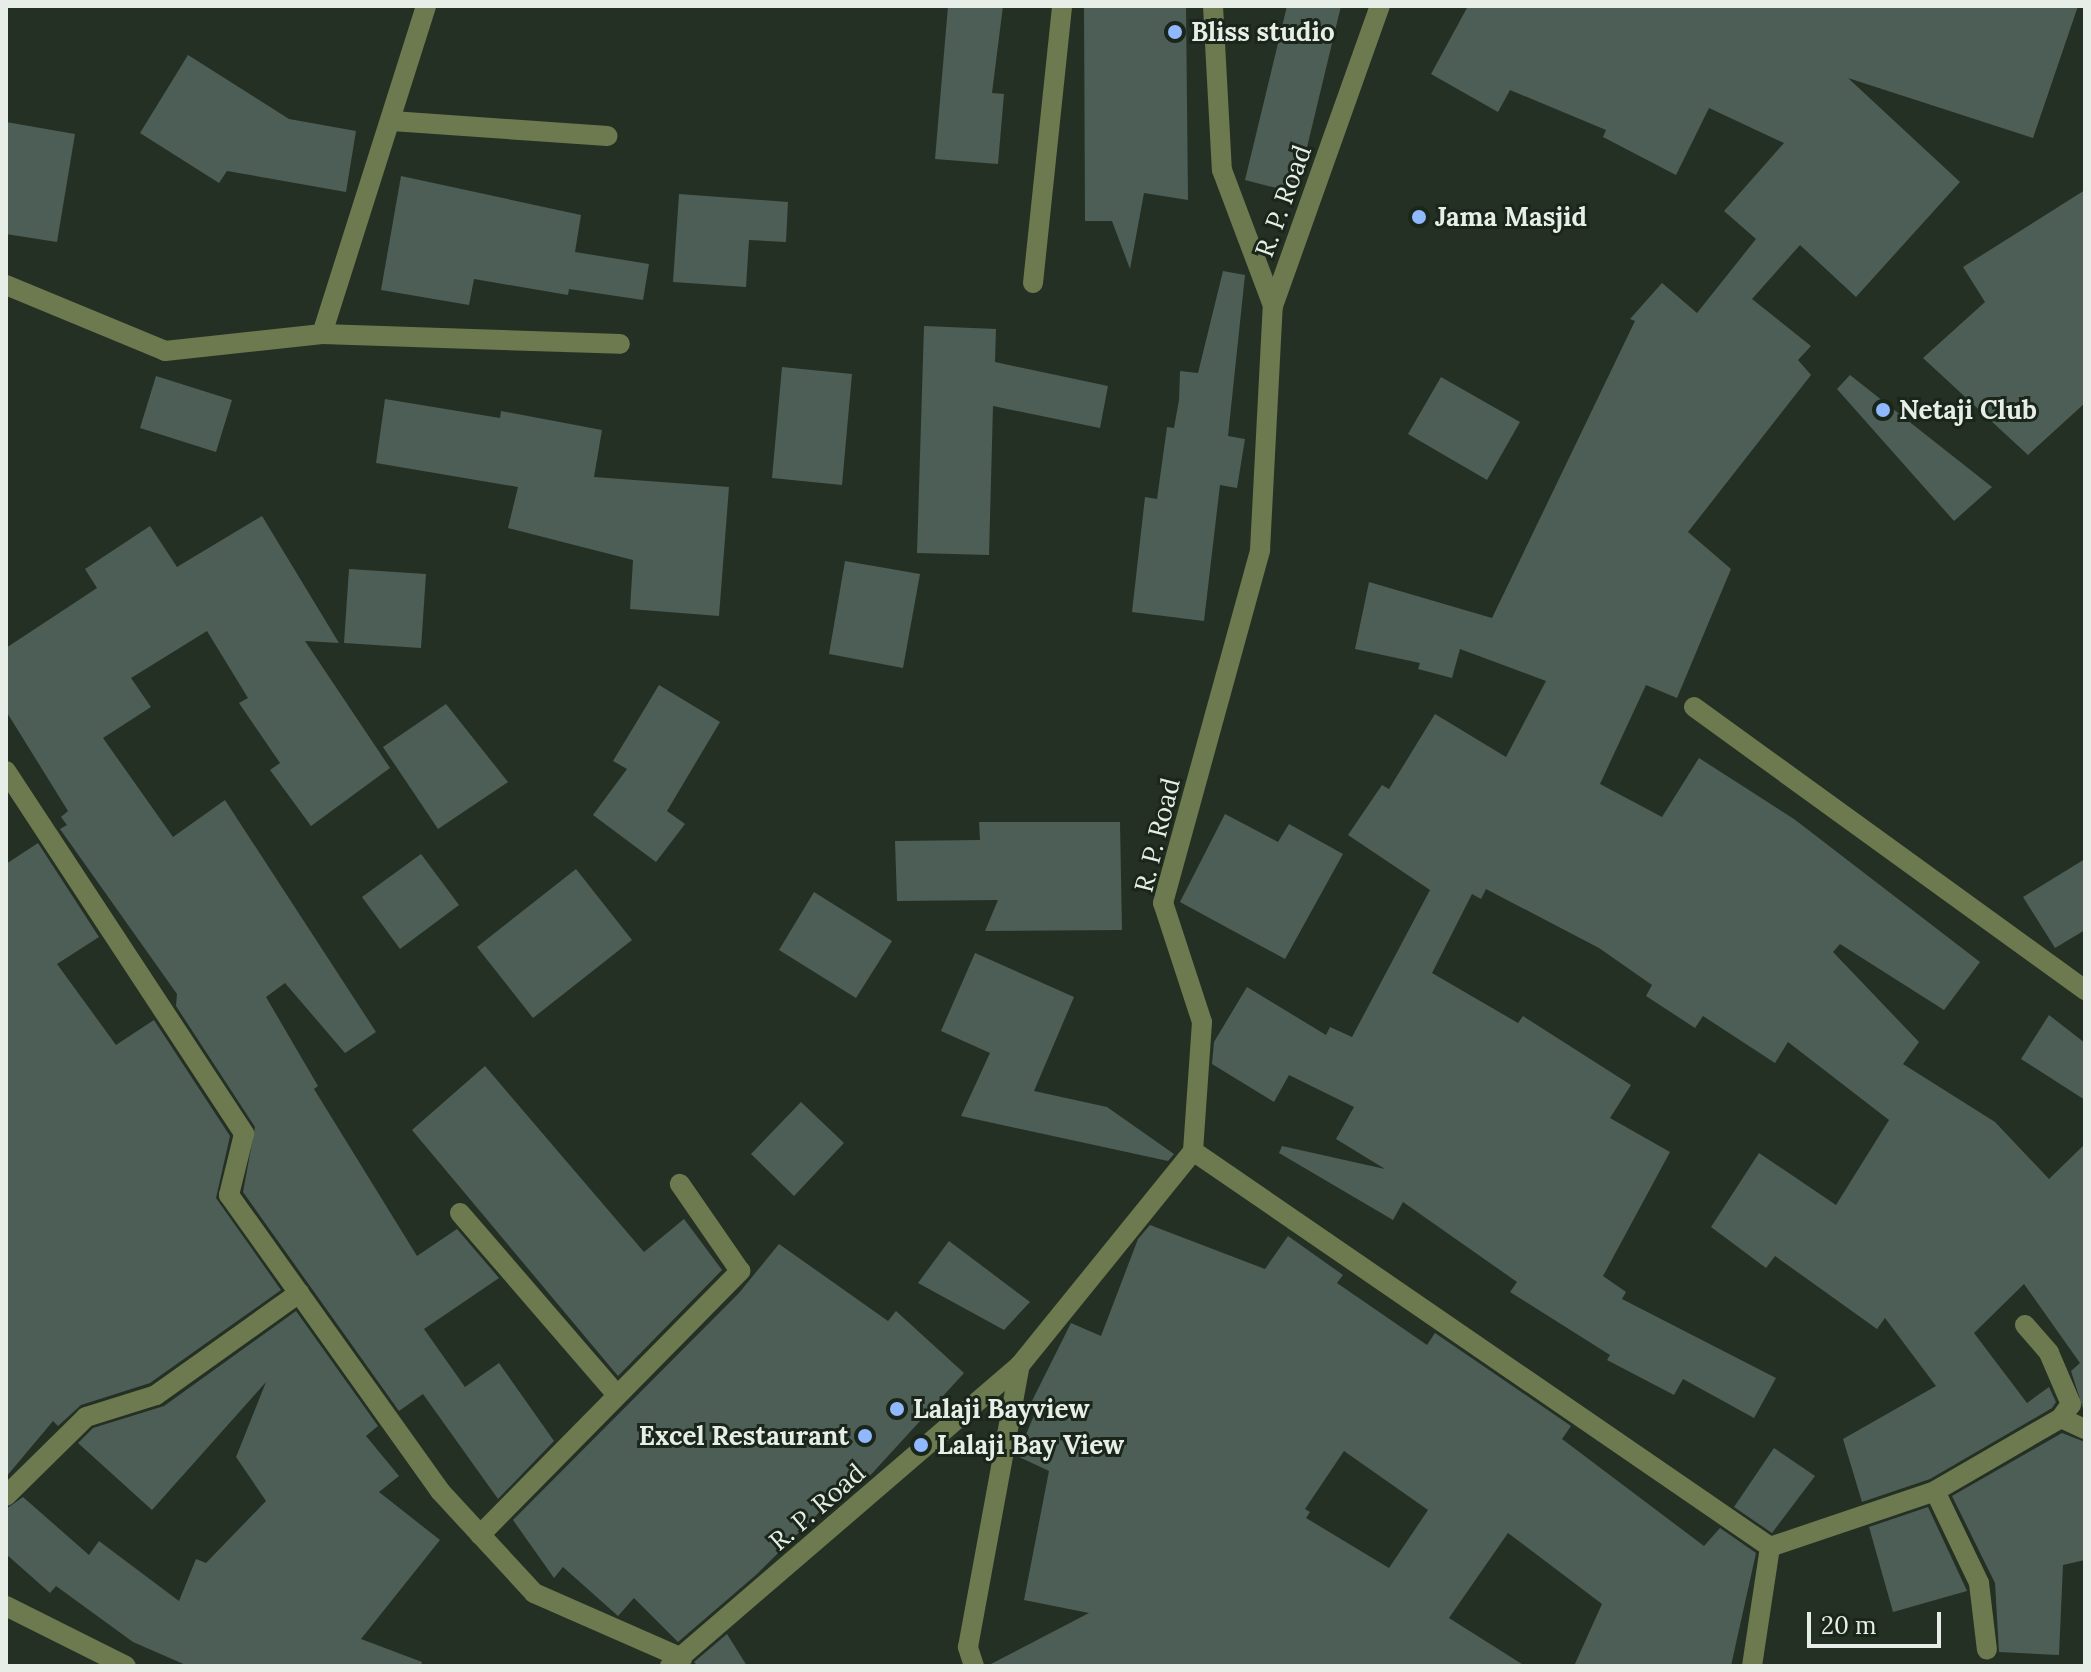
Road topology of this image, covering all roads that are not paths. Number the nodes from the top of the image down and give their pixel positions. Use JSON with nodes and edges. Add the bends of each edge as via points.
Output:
{"nodes":[{"id":1,"x":426,"y":6,"type":"edge"},
{"id":2,"x":1062,"y":6,"type":"edge"},
{"id":3,"x":1213,"y":6,"type":"edge"},
{"id":4,"x":1380,"y":6,"type":"edge"},
{"id":5,"x":392,"y":121,"type":"junction"},
{"id":6,"x":607,"y":136,"type":"dead end"},
{"id":7,"x":1033,"y":283,"type":"dead end"},
{"id":8,"x":6,"y":285,"type":"edge"},
{"id":9,"x":1273,"y":306,"type":"junction"},
{"id":10,"x":322,"y":334,"type":"junction"},
{"id":11,"x":620,"y":344,"type":"dead end"},
{"id":12,"x":1694,"y":707,"type":"dead end"},
{"id":13,"x":6,"y":771,"type":"edge"},
{"id":14,"x":2085,"y":990,"type":"edge"},
{"id":15,"x":1193,"y":1151,"type":"junction"},
{"id":16,"x":680,"y":1184,"type":"dead end"},
{"id":17,"x":460,"y":1213,"type":"dead end"},
{"id":18,"x":299,"y":1293,"type":"junction"},
{"id":19,"x":2025,"y":1325,"type":"dead end"},
{"id":20,"x":1020,"y":1365,"type":"junction"},
{"id":21,"x":617,"y":1395,"type":"junction"},
{"id":22,"x":2061,"y":1418,"type":"junction"},
{"id":23,"x":2085,"y":1429,"type":"edge"},
{"id":24,"x":1935,"y":1491,"type":"junction"},
{"id":25,"x":6,"y":1496,"type":"edge"},
{"id":26,"x":480,"y":1535,"type":"junction"},
{"id":27,"x":1770,"y":1547,"type":"junction"},
{"id":28,"x":6,"y":1606,"type":"edge"},
{"id":29,"x":1987,"y":1650,"type":"dead end"},
{"id":30,"x":676,"y":1662,"type":"edge"},
{"id":31,"x":126,"y":1666,"type":"edge"},
{"id":32,"x":974,"y":1666,"type":"edge"},
{"id":33,"x":1752,"y":1666,"type":"edge"}],
"edges":[{"from":1,"to":5,"type":"street"},
{"from":2,"to":7,"type":"street"},
{"from":3,"to":9,"type":"street","via":[[1222,170]]},
{"from":4,"to":9,"type":"street","name":"R. P. Road"},
{"from":5,"to":6,"type":"street"},
{"from":5,"to":10,"type":"street"},
{"from":8,"to":10,"type":"street","via":[[165,351]]},
{"from":9,"to":15,"type":"street","name":"R. P. Road","via":[[1260,550],[1163,903],[1202,1022]]},
{"from":10,"to":11,"type":"street"},
{"from":12,"to":14,"type":"street"},
{"from":13,"to":18,"type":"street","via":[[244,1134],[229,1195]]},
{"from":15,"to":20,"type":"street","name":"R. P. Road"},
{"from":15,"to":27,"type":"street"},
{"from":16,"to":21,"type":"street","via":[[740,1271]]},
{"from":17,"to":21,"type":"street"},
{"from":18,"to":25,"type":"street","via":[[156,1395],[86,1417]]},
{"from":18,"to":26,"type":"street","via":[[440,1491]]},
{"from":19,"to":22,"type":"street","via":[[2049,1353],[2071,1404]]},
{"from":20,"to":30,"type":"street","name":"R. P. Road"},
{"from":20,"to":32,"type":"street","via":[[968,1647]]},
{"from":21,"to":26,"type":"street"},
{"from":22,"to":23,"type":"street"},
{"from":22,"to":24,"type":"street"},
{"from":24,"to":27,"type":"street"},
{"from":24,"to":29,"type":"street","via":[[1979,1583]]},
{"from":26,"to":30,"type":"street","via":[[534,1593]]},
{"from":27,"to":33,"type":"street"},
{"from":28,"to":31,"type":"street"}]}
